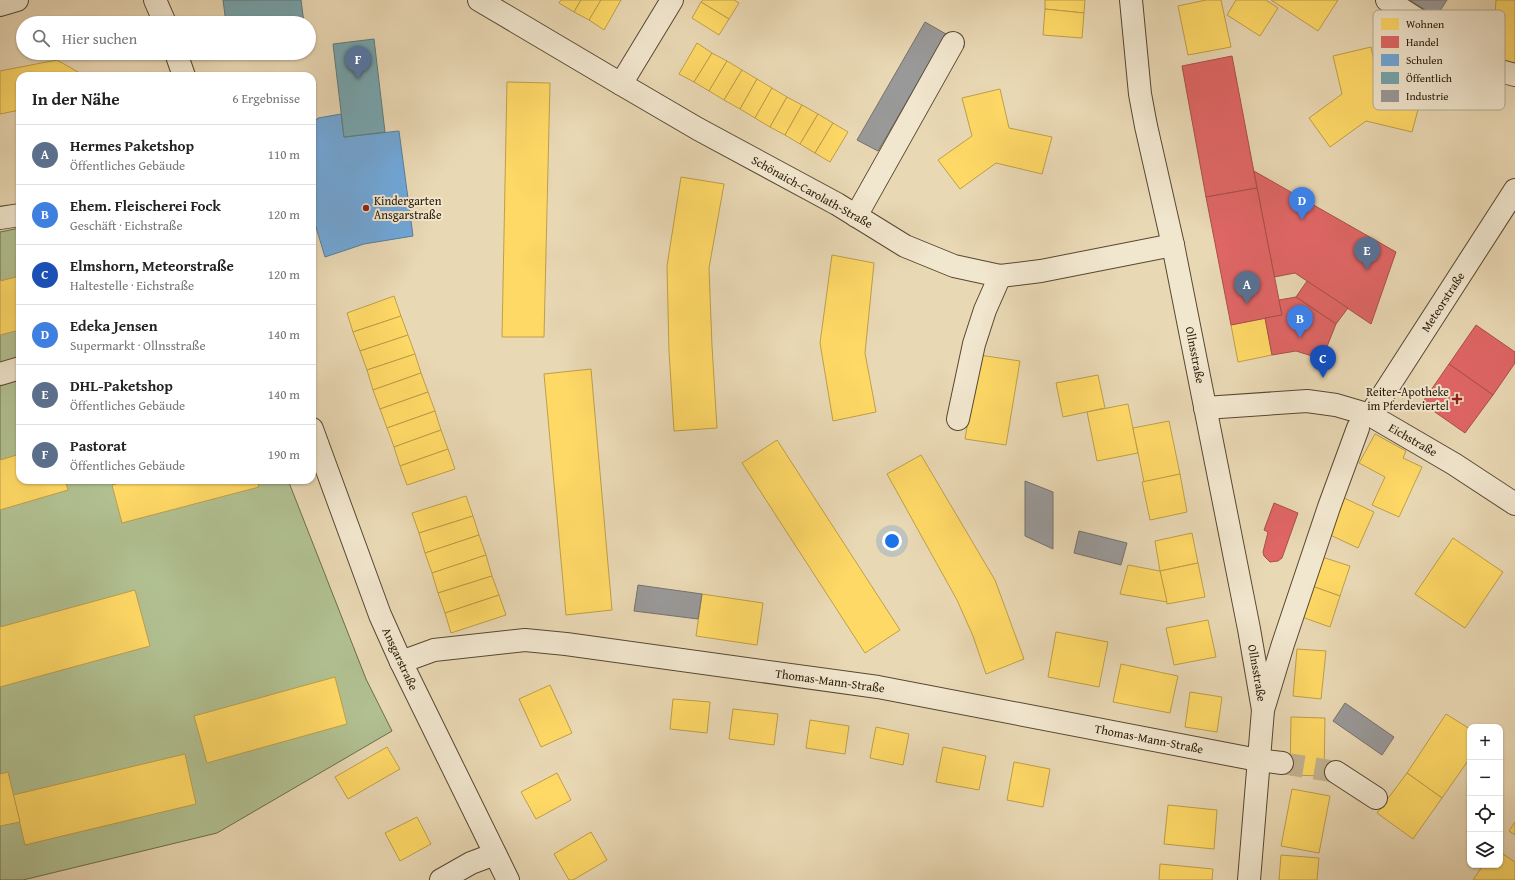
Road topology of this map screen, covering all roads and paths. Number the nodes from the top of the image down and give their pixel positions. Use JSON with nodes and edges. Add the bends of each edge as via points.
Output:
{"nodes":[{"id":1,"x":17,"y":0,"type":"edge"},
{"id":2,"x":155,"y":0,"type":"edge"},
{"id":3,"x":479,"y":0,"type":"edge"},
{"id":4,"x":672,"y":0,"type":"edge"},
{"id":5,"x":1131,"y":0,"type":"edge"},
{"id":6,"x":1387,"y":0,"type":"edge"},
{"id":7,"x":0,"y":5,"type":"edge"},
{"id":8,"x":1403,"y":10,"type":"edge"},
{"id":9,"x":162,"y":16,"type":"edge"},
{"id":10,"x":953,"y":43,"type":"dead end"},
{"id":11,"x":178,"y":60,"type":"edge"},
{"id":12,"x":183,"y":72,"type":"edge"},
{"id":13,"x":1505,"y":72,"type":"edge"},
{"id":14,"x":1515,"y":75,"type":"edge"},
{"id":15,"x":621,"y":84,"type":"junction"},
{"id":16,"x":1515,"y":190,"type":"edge"},
{"id":17,"x":16,"y":216,"type":"edge"},
{"id":18,"x":856,"y":216,"type":"junction"},
{"id":19,"x":0,"y":218,"type":"edge"},
{"id":20,"x":1173,"y":245,"type":"junction"},
{"id":21,"x":1000,"y":276,"type":"junction"},
{"id":22,"x":16,"y":369,"type":"edge"},
{"id":23,"x":0,"y":374,"type":"edge"},
{"id":24,"x":1205,"y":408,"type":"junction"},
{"id":25,"x":958,"y":419,"type":"dead end"},
{"id":26,"x":1364,"y":422,"type":"junction"},
{"id":27,"x":316,"y":440,"type":"edge"},
{"id":28,"x":1515,"y":504,"type":"edge"},
{"id":29,"x":401,"y":662,"type":"junction"},
{"id":30,"x":1263,"y":710,"type":"junction"},
{"id":31,"x":1258,"y":760,"type":"junction"},
{"id":32,"x":1282,"y":763,"type":"tunnel mouth"},
{"id":33,"x":1336,"y":772,"type":"tunnel mouth"},
{"id":34,"x":1376,"y":798,"type":"dead end"},
{"id":35,"x":495,"y":854,"type":"junction"},
{"id":36,"x":441,"y":880,"type":"edge"},
{"id":37,"x":508,"y":880,"type":"edge"},
{"id":38,"x":1250,"y":880,"type":"edge"}],
"edges":[{"from":1,"to":7,"type":"street"},
{"from":2,"to":9,"type":"street"},
{"from":3,"to":15,"type":"street","name":"Schönaich-Carolath-Straße"},
{"from":4,"to":15,"type":"street"},
{"from":5,"to":20,"type":"street","name":"Ollnsstraße","via":[[1141,100]]},
{"from":6,"to":8,"type":"street"},
{"from":10,"to":18,"type":"street"},
{"from":11,"to":12,"type":"street"},
{"from":13,"to":14,"type":"street"},
{"from":15,"to":18,"type":"street","name":"Schönaich-Carolath-Straße"},
{"from":16,"to":26,"type":"street","name":"Meteorstraße"},
{"from":17,"to":19,"type":"street"},
{"from":18,"to":21,"type":"street","name":"Schönaich-Carolath-Straße","via":[[905,246],[926,255],[954,266]]},
{"from":20,"to":21,"type":"street","name":"Schönaich-Carolath-Straße","via":[[1041,271]]},
{"from":20,"to":24,"type":"street","name":"Ollnsstraße"},
{"from":21,"to":25,"type":"street","via":[[974,344]]},
{"from":22,"to":23,"type":"street"},
{"from":24,"to":26,"type":"street","name":"Eichstraße","via":[[1307,401],[1336,405]]},
{"from":24,"to":30,"type":"street","name":"Ollnsstraße"},
{"from":26,"to":28,"type":"street","name":"Eichstraße","via":[[1454,464]]},
{"from":26,"to":30,"type":"street","name":"Ollnsstraße","via":[[1326,514]]},
{"from":27,"to":29,"type":"street","name":"Ansgarstraße","via":[[380,615]]},
{"from":29,"to":31,"type":"street","name":"Thomas-Mann-Straße","via":[[434,650],[525,640],[566,644],[878,687]]},
{"from":29,"to":35,"type":"street","name":"Ansgarstraße"},
{"from":30,"to":31,"type":"street","name":"Ollnsstraße"},
{"from":31,"to":32,"type":"street","name":"Thomas-Mann-Straße"},
{"from":31,"to":38,"type":"street","name":"Ollnsstraße"},
{"from":33,"to":34,"type":"street"},
{"from":35,"to":36,"type":"street"},
{"from":35,"to":37,"type":"street","name":"Ansgarstraße"}]}
